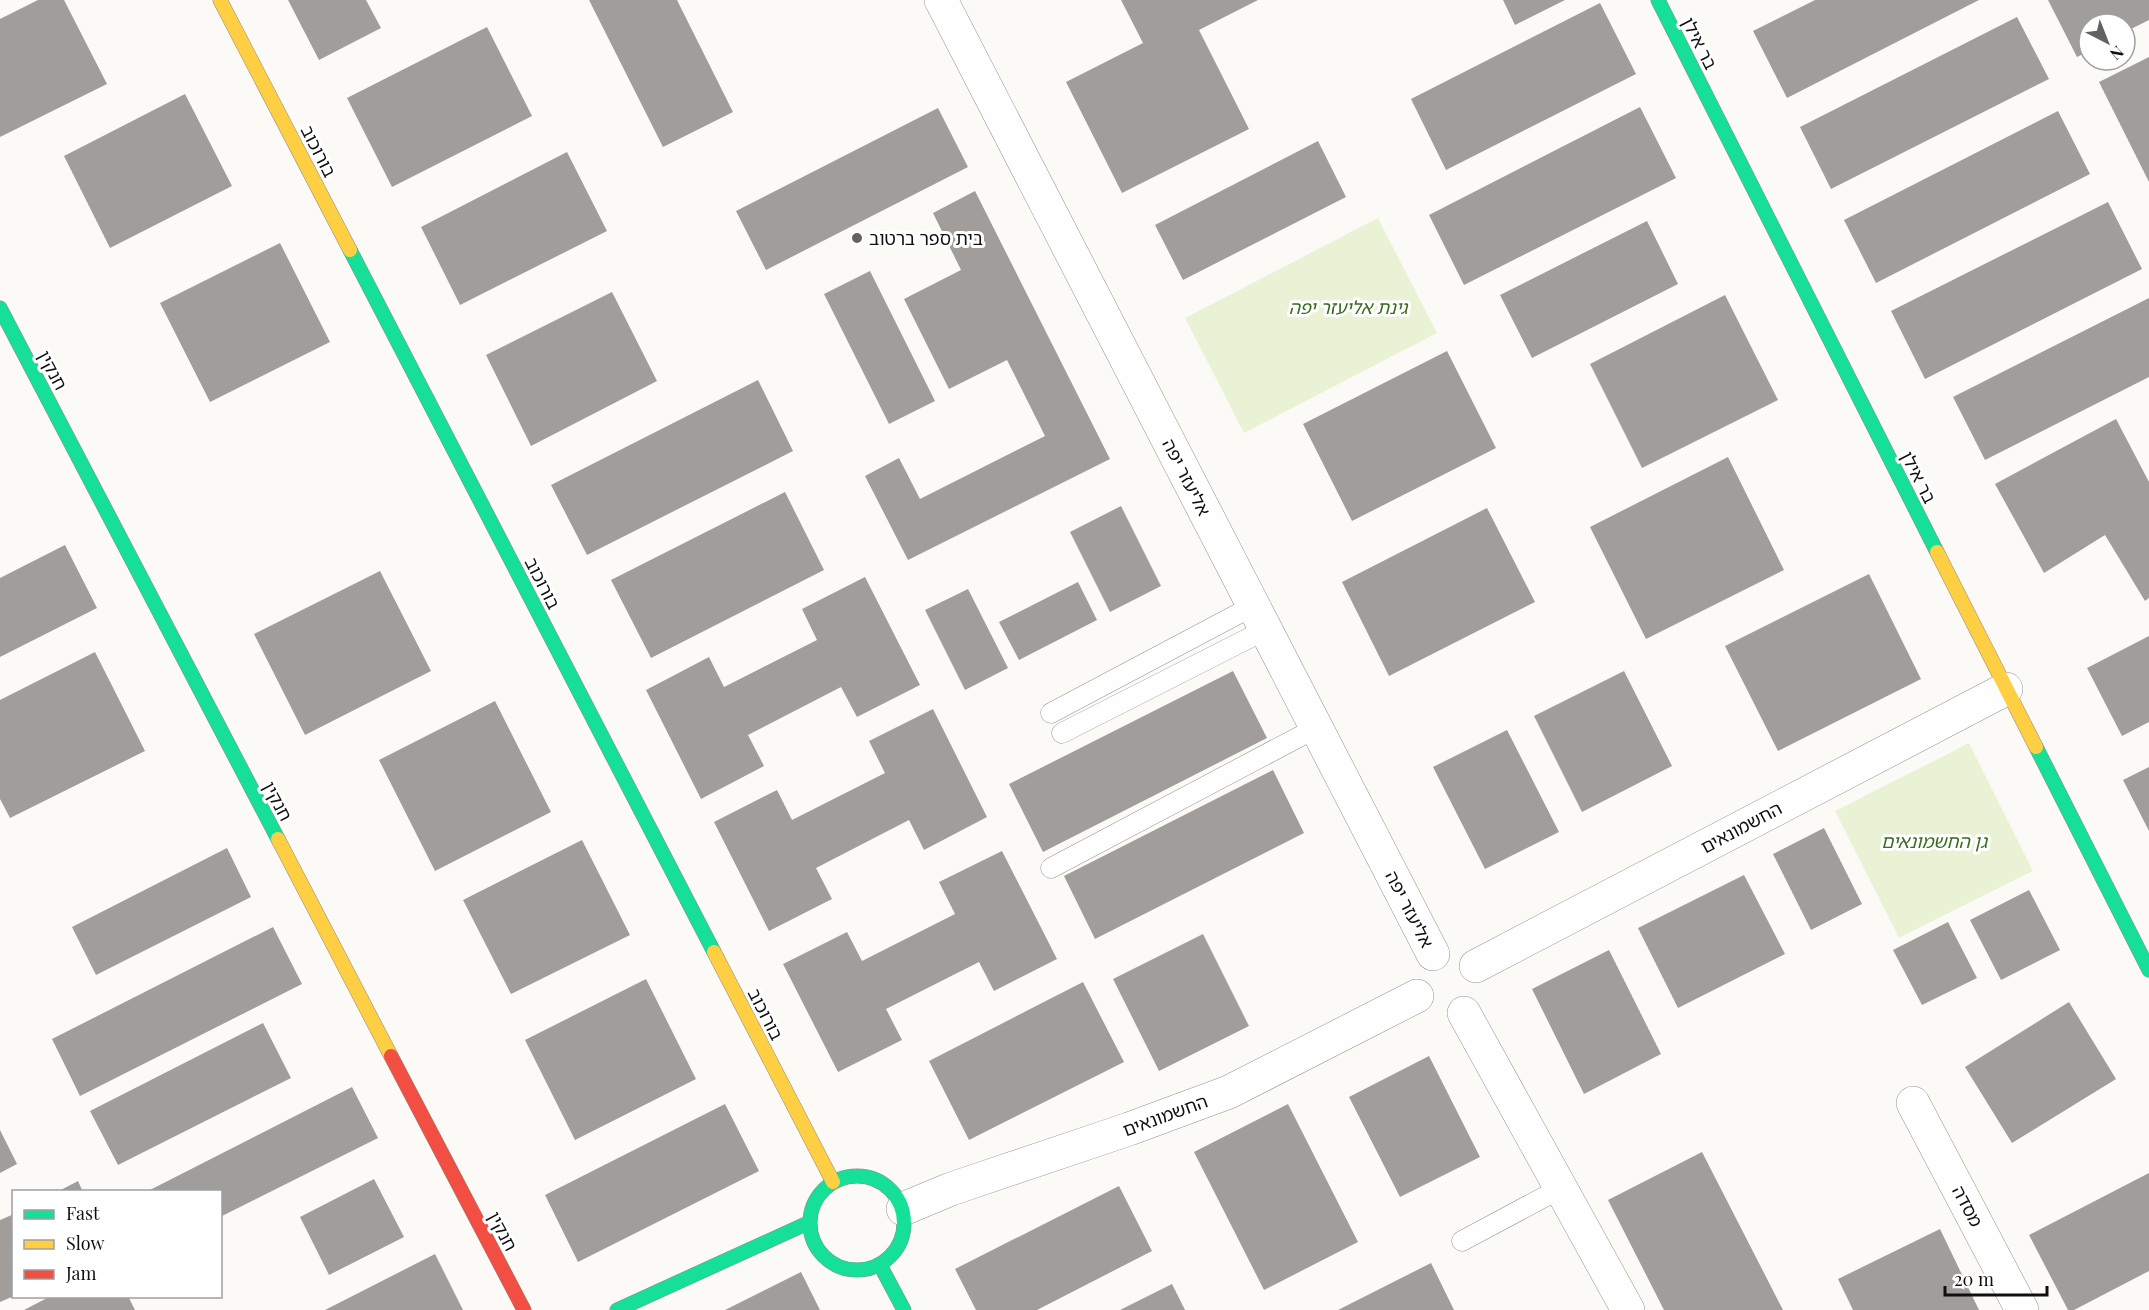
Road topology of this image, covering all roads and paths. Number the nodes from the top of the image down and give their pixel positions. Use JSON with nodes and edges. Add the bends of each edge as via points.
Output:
{"nodes":[{"id":1,"x":220,"y":0,"type":"edge"},
{"id":2,"x":940,"y":0,"type":"edge"},
{"id":3,"x":1658,"y":0,"type":"edge"},
{"id":4,"x":0,"y":308,"type":"edge"},
{"id":5,"x":1259,"y":618,"type":"junction"},
{"id":6,"x":2006,"y":689,"type":"junction"},
{"id":7,"x":1051,"y":713,"type":"dead end"},
{"id":8,"x":1316,"y":728,"type":"junction"},
{"id":9,"x":1062,"y":733,"type":"dead end"},
{"id":10,"x":1051,"y":868,"type":"dead end"},
{"id":11,"x":1433,"y":954,"type":"junction"},
{"id":12,"x":1476,"y":966,"type":"junction"},
{"id":13,"x":2149,"y":970,"type":"edge"},
{"id":14,"x":1418,"y":996,"type":"junction"},
{"id":15,"x":1464,"y":1013,"type":"junction"},
{"id":16,"x":1913,"y":1103,"type":"dead end"},
{"id":17,"x":833,"y":1182,"type":"junction"},
{"id":18,"x":1561,"y":1188,"type":"junction"},
{"id":19,"x":903,"y":1209,"type":"junction"},
{"id":20,"x":810,"y":1222,"type":"junction"},
{"id":21,"x":1462,"y":1241,"type":"dead end"},
{"id":22,"x":880,"y":1265,"type":"junction"},
{"id":23,"x":524,"y":1310,"type":"edge"},
{"id":24,"x":617,"y":1310,"type":"edge"},
{"id":25,"x":904,"y":1310,"type":"edge"},
{"id":26,"x":1628,"y":1310,"type":"edge"},
{"id":27,"x":2022,"y":1310,"type":"edge"}],
"edges":[{"from":1,"to":17,"type":"street","name":"בורוכוב"},
{"from":2,"to":5,"type":"street","name":"אליעזר יפה"},
{"from":3,"to":6,"type":"street","name":"בר אילן"},
{"from":4,"to":23,"type":"street","name":"חנקין"},
{"from":5,"to":7,"type":"lane"},
{"from":5,"to":8,"type":"street","name":"אליעזר יפה"},
{"from":5,"to":9,"type":"lane"},
{"from":6,"to":12,"type":"street","name":"החשמונאים"},
{"from":6,"to":13,"type":"street","name":"בר אילן"},
{"from":8,"to":10,"type":"lane"},
{"from":8,"to":11,"type":"street","name":"אליעזר יפה"},
{"from":11,"to":12,"type":"street","via":[[1462,953]]},
{"from":11,"to":14,"type":"street","via":[[1415,977]]},
{"from":12,"to":15,"type":"street","via":[[1481,975],[1479,997]]},
{"from":14,"to":15,"type":"street","via":[[1423,1006],[1442,1016]]},
{"from":14,"to":19,"type":"street","name":"החשמונאים","via":[[1229,1092]]},
{"from":15,"to":18,"type":"street"},
{"from":16,"to":27,"type":"street","name":"מסדה"},
{"from":17,"to":19,"type":"street","via":[[849,1176],[866,1176],[882,1183]]},
{"from":17,"to":20,"type":"street","via":[[821,1192]]},
{"from":18,"to":21,"type":"lane"},
{"from":18,"to":26,"type":"street"},
{"from":19,"to":22,"type":"street","via":[[905,1225],[901,1240],[893,1255]]},
{"from":20,"to":22,"type":"street","via":[[812,1238],[832,1264],[848,1270]]},
{"from":20,"to":24,"type":"street"},
{"from":22,"to":25,"type":"street"}]}
